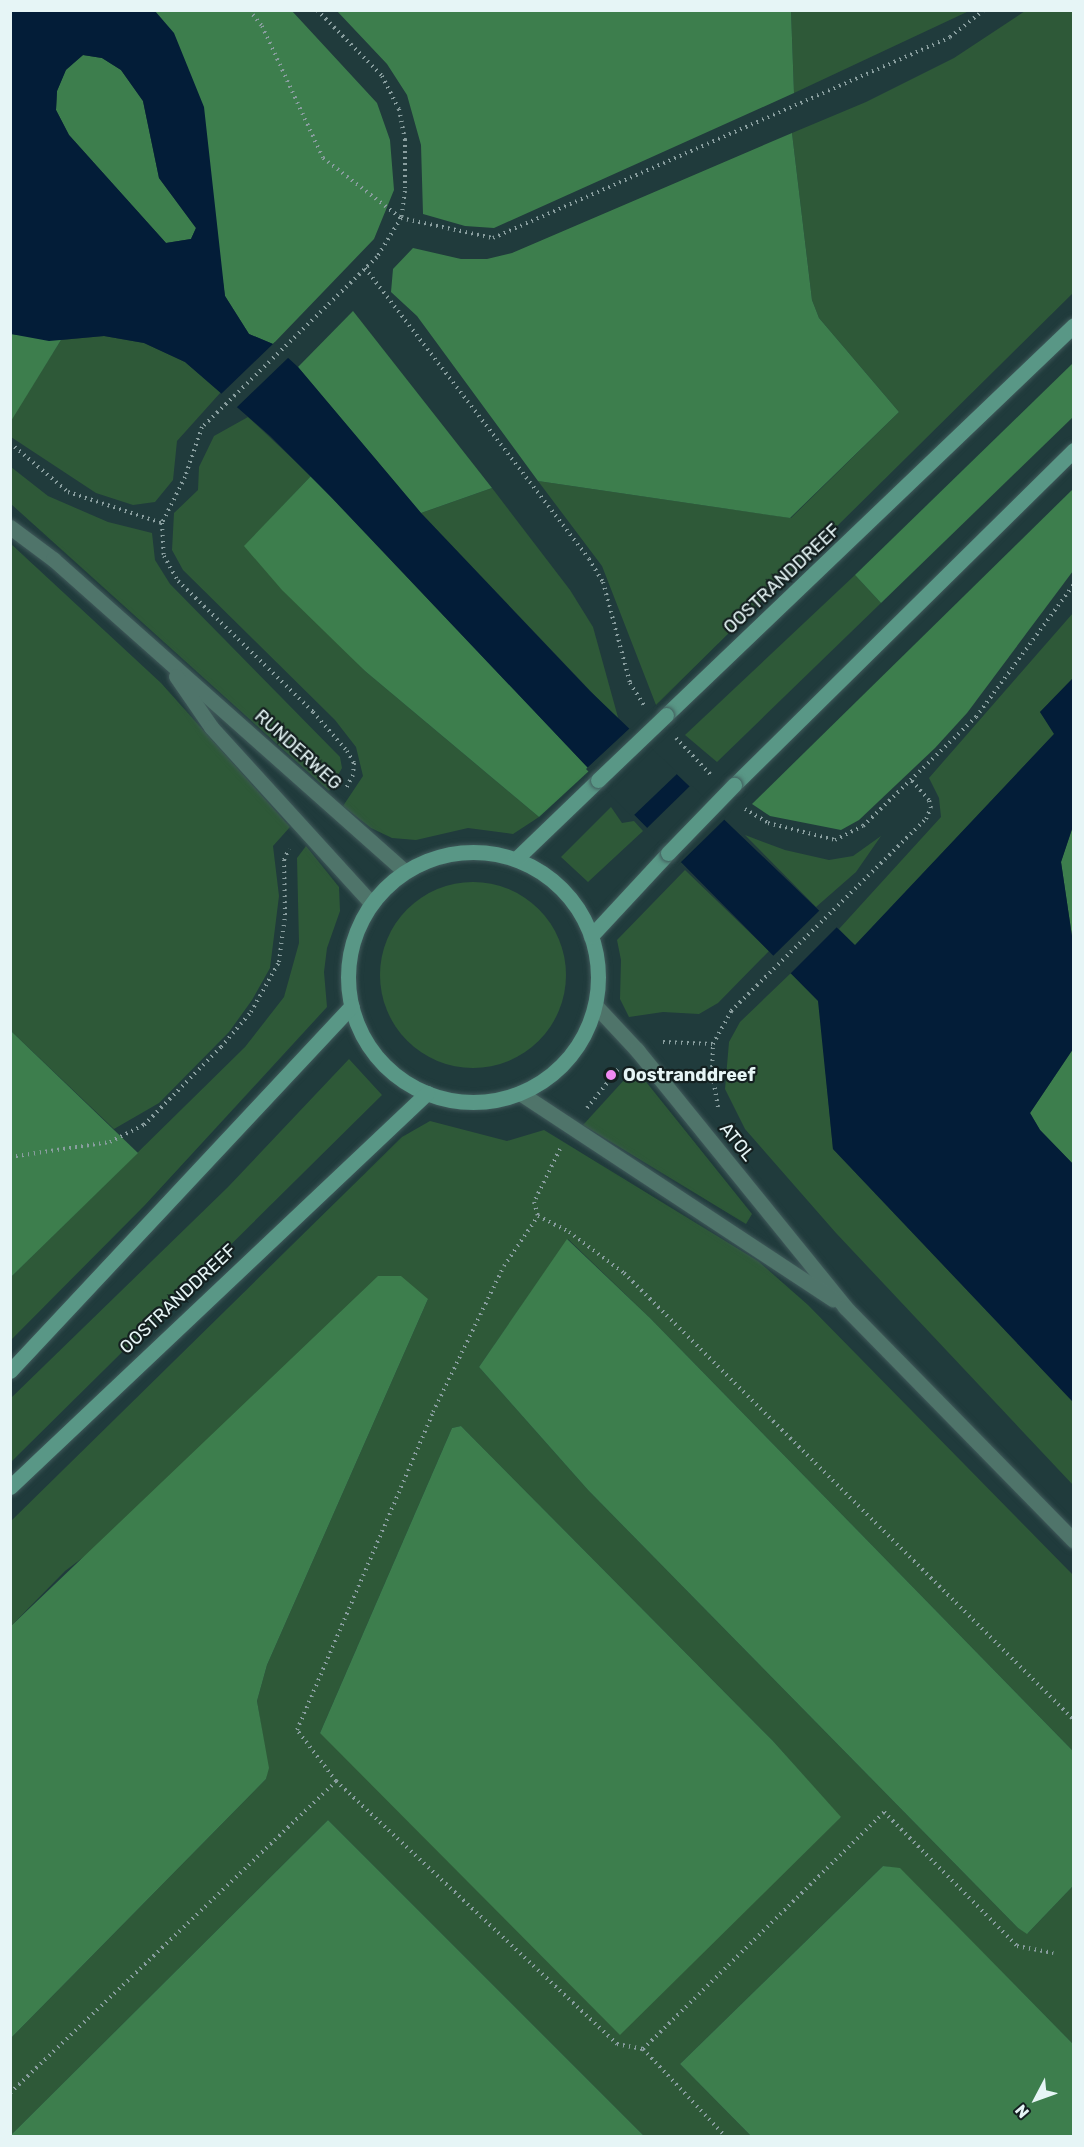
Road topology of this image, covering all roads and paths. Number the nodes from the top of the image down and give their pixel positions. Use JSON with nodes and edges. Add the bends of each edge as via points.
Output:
{"nodes":[{"id":1,"x":249,"y":10,"type":"edge"},
{"id":2,"x":317,"y":10,"type":"edge"},
{"id":3,"x":984,"y":10,"type":"edge"},
{"id":4,"x":401,"y":218,"type":"junction"},
{"id":5,"x":365,"y":268,"type":"junction"},
{"id":6,"x":1074,"y":325,"type":"edge"},
{"id":7,"x":10,"y":443,"type":"edge"},
{"id":8,"x":1074,"y":450,"type":"edge"},
{"id":9,"x":162,"y":523,"type":"junction"},
{"id":10,"x":10,"y":527,"type":"edge"},
{"id":11,"x":1074,"y":584,"type":"edge"},
{"id":12,"x":164,"y":659,"type":"junction"},
{"id":13,"x":647,"y":709,"type":"dead end"},
{"id":14,"x":670,"y":733,"type":"dead end"},
{"id":15,"x":911,"y":780,"type":"junction"},
{"id":16,"x":717,"y":781,"type":"dead end"},
{"id":17,"x":329,"y":805,"type":"junction"},
{"id":18,"x":740,"y":805,"type":"dead end"},
{"id":19,"x":305,"y":831,"type":"junction"},
{"id":20,"x":516,"y":859,"type":"junction"},
{"id":21,"x":404,"y":871,"type":"junction"},
{"id":22,"x":371,"y":903,"type":"junction"},
{"id":23,"x":591,"y":936,"type":"junction"},
{"id":24,"x":595,"y":1005,"type":"junction"},
{"id":25,"x":351,"y":1006,"type":"junction"},
{"id":26,"x":427,"y":1093,"type":"junction"},
{"id":27,"x":520,"y":1093,"type":"junction"},
{"id":28,"x":721,"y":1118,"type":"dead end"},
{"id":29,"x":559,"y":1151,"type":"dead end"},
{"id":30,"x":10,"y":1156,"type":"edge"},
{"id":31,"x":538,"y":1216,"type":"junction"},
{"id":32,"x":845,"y":1307,"type":"junction"},
{"id":33,"x":10,"y":1371,"type":"edge"},
{"id":34,"x":10,"y":1487,"type":"edge"},
{"id":35,"x":1074,"y":1541,"type":"edge"},
{"id":36,"x":1074,"y":1720,"type":"edge"},
{"id":37,"x":336,"y":1781,"type":"junction"},
{"id":38,"x":1053,"y":1953,"type":"dead end"},
{"id":39,"x":643,"y":2049,"type":"junction"},
{"id":40,"x":10,"y":2093,"type":"edge"},
{"id":41,"x":725,"y":2136,"type":"edge"}],
"edges":[{"from":1,"to":4,"type":"path","via":[[262,26],[323,158]]},
{"from":2,"to":4,"type":"path","via":[[382,76],[399,109],[405,139]]},
{"from":3,"to":4,"type":"path","via":[[950,37],[504,236],[480,237]]},
{"from":4,"to":5,"type":"path","via":[[387,245]]},
{"from":5,"to":9,"type":"path","via":[[202,427],[185,477]]},
{"from":5,"to":13,"type":"path","via":[[589,559],[603,582],[630,683]]},
{"from":6,"to":20,"type":"main road","name":"OOSTRANDDREEF","bridge":true},
{"from":7,"to":9,"type":"path","via":[[68,492]]},
{"from":8,"to":23,"type":"main road","bridge":true,"via":[[734,785]]},
{"from":9,"to":17,"type":"path","via":[[164,556],[178,581],[313,712],[347,751],[354,763],[353,776]]},
{"from":10,"to":12,"type":"street","name":"RUNDERWEG"},
{"from":11,"to":15,"type":"path","via":[[976,717]]},
{"from":12,"to":17,"type":"street","name":"RUNDERWEG"},
{"from":12,"to":19,"type":"street","name":"RUNDERWEG","via":[[211,727]]},
{"from":14,"to":16,"type":"path"},
{"from":15,"to":18,"type":"path","via":[[863,826],[835,840],[768,823]]},
{"from":15,"to":28,"type":"path","via":[[928,800],[931,808],[926,819],[731,1011],[713,1044],[714,1094]]},
{"from":17,"to":21,"type":"street","name":"RUNDERWEG"},
{"from":19,"to":22,"type":"street","name":"RUNDERWEG"},
{"from":19,"to":30,"type":"path","via":[[284,860],[285,915],[279,962],[251,1012],[221,1047],[144,1125],[110,1142]]},
{"from":20,"to":21,"type":"main road","via":[[488,852],[459,852]]},
{"from":20,"to":23,"type":"main road","via":[[562,889],[580,911]]},
{"from":21,"to":22,"type":"main road"},
{"from":22,"to":25,"type":"main road","via":[[360,922],[348,963]]},
{"from":23,"to":24,"type":"main road","via":[[598,982]]},
{"from":24,"to":27,"type":"main road","via":[[585,1033],[568,1058],[546,1078]]},
{"from":24,"to":32,"type":"street","name":"ATOL","via":[[637,1050]]},
{"from":25,"to":26,"type":"main road","via":[[362,1034],[379,1059],[401,1079]]},
{"from":25,"to":33,"type":"main road"},
{"from":26,"to":27,"type":"main road","via":[[458,1101],[490,1101]]},
{"from":26,"to":34,"type":"main road","name":"OOSTRANDDREEF"},
{"from":27,"to":32,"type":"street","name":"ATOL"},
{"from":29,"to":31,"type":"path","via":[[534,1202]]},
{"from":31,"to":36,"type":"path","via":[[569,1232],[624,1273]]},
{"from":31,"to":37,"type":"path","via":[[504,1266],[433,1412],[297,1730]]},
{"from":32,"to":35,"type":"street","name":"ATOL"},
{"from":37,"to":39,"type":"path","via":[[616,2044]]},
{"from":37,"to":40,"type":"path"},
{"from":38,"to":39,"type":"path","via":[[1017,1946],[884,1812]]},
{"from":39,"to":41,"type":"path"}]}
